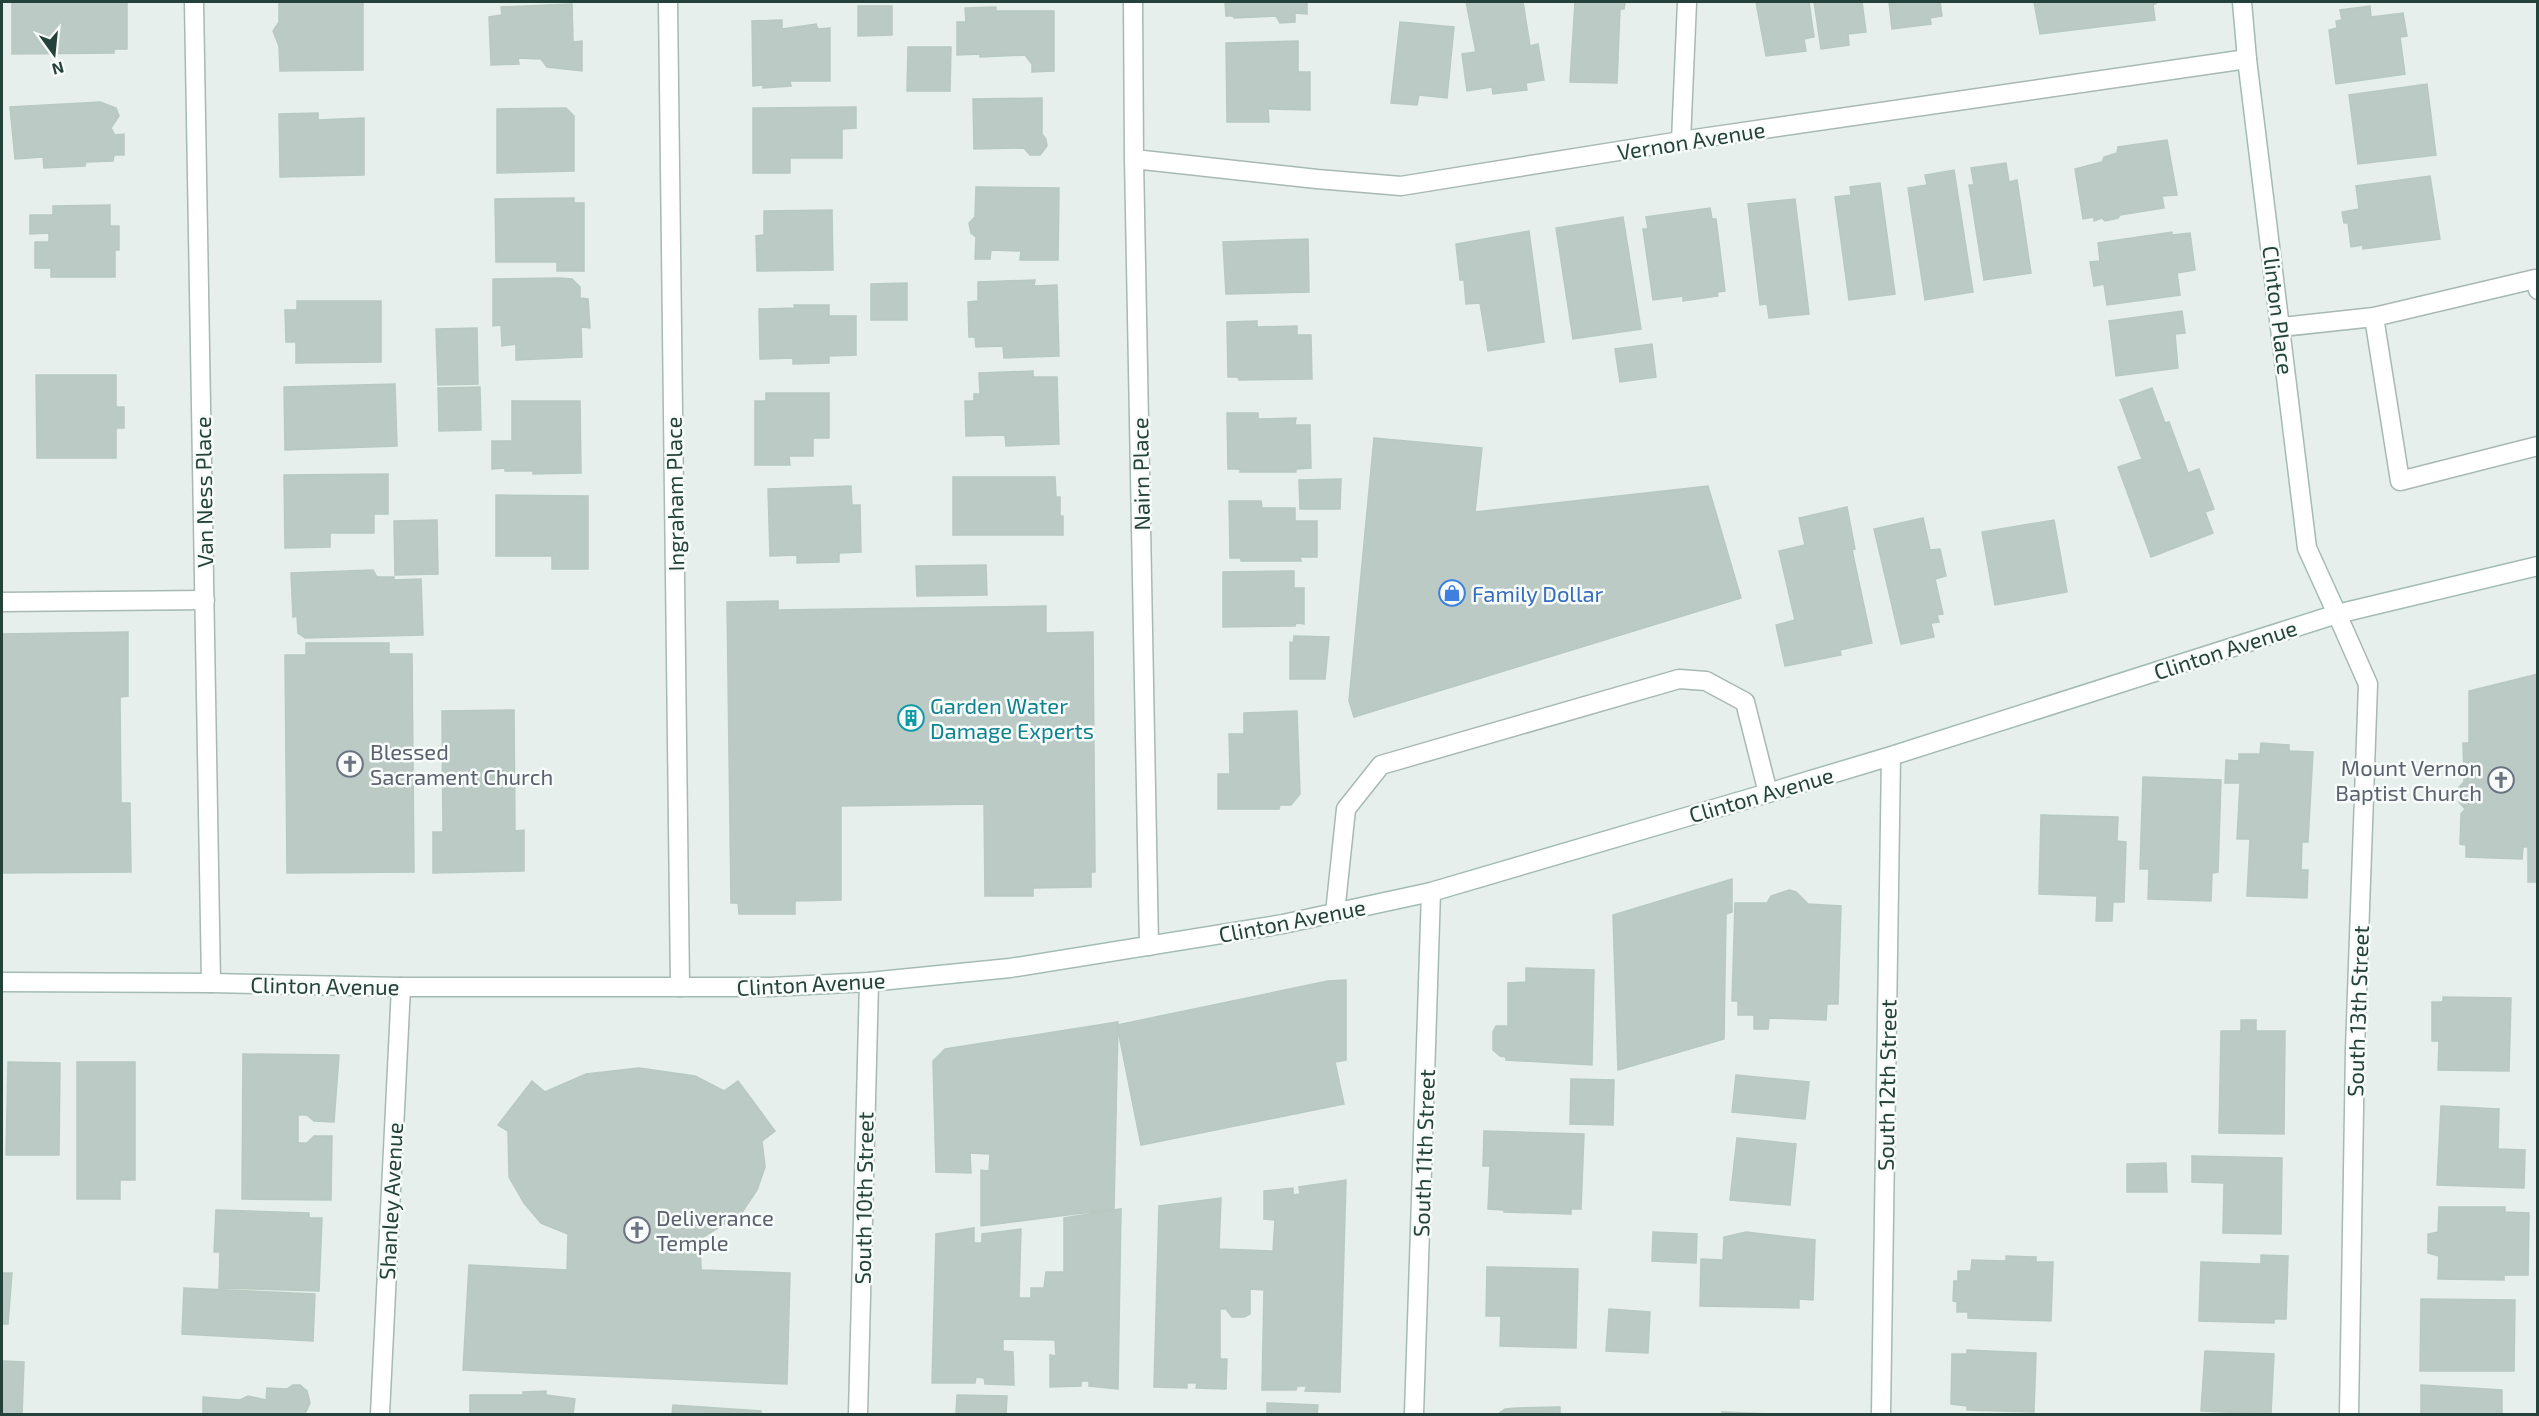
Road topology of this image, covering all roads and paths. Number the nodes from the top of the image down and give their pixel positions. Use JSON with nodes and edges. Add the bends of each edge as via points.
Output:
{"nodes":[{"id":1,"x":194,"y":2,"type":"edge"},
{"id":2,"x":668,"y":2,"type":"edge"},
{"id":3,"x":1133,"y":2,"type":"edge"},
{"id":4,"x":1687,"y":2,"type":"edge"},
{"id":5,"x":2242,"y":2,"type":"edge"},
{"id":6,"x":2247,"y":59,"type":"junction"},
{"id":7,"x":1681,"y":141,"type":"junction"},
{"id":8,"x":1134,"y":159,"type":"junction"},
{"id":9,"x":2538,"y":290,"type":"edge"},
{"id":10,"x":2374,"y":317,"type":"junction"},
{"id":11,"x":2282,"y":327,"type":"junction"},
{"id":12,"x":2538,"y":446,"type":"edge"},
{"id":13,"x":2538,"y":566,"type":"edge"},
{"id":14,"x":205,"y":600,"type":"junction"},
{"id":15,"x":2,"y":602,"type":"edge"},
{"id":16,"x":2337,"y":614,"type":"junction"},
{"id":17,"x":1891,"y":756,"type":"junction"},
{"id":18,"x":1767,"y":793,"type":"junction"},
{"id":19,"x":1431,"y":892,"type":"junction"},
{"id":20,"x":1335,"y":913,"type":"junction"},
{"id":21,"x":1149,"y":946,"type":"junction"},
{"id":22,"x":2,"y":982,"type":"edge"},
{"id":23,"x":868,"y":982,"type":"junction"},
{"id":24,"x":211,"y":983,"type":"junction"},
{"id":25,"x":401,"y":987,"type":"junction"},
{"id":26,"x":680,"y":987,"type":"junction"},
{"id":27,"x":380,"y":1414,"type":"edge"},
{"id":28,"x":858,"y":1414,"type":"edge"},
{"id":29,"x":1414,"y":1414,"type":"edge"},
{"id":30,"x":1881,"y":1414,"type":"edge"},
{"id":31,"x":2349,"y":1414,"type":"edge"}],
"edges":[{"from":1,"to":14,"type":"street","name":"Van Ness Place"},
{"from":2,"to":26,"type":"street","name":"Ingraham Place"},
{"from":3,"to":8,"type":"street","name":"Nairn Place"},
{"from":4,"to":7,"type":"street"},
{"from":5,"to":6,"type":"street","name":"Clinton Place"},
{"from":6,"to":7,"type":"street","name":"Vernon Avenue"},
{"from":6,"to":11,"type":"street","name":"Clinton Place"},
{"from":7,"to":8,"type":"street","name":"Vernon Avenue","via":[[1401,186]]},
{"from":8,"to":21,"type":"street","name":"Nairn Place"},
{"from":9,"to":10,"type":"street","via":[[2535,279]]},
{"from":10,"to":11,"type":"street"},
{"from":10,"to":12,"type":"street","via":[[2400,481]]},
{"from":11,"to":16,"type":"street","name":"Clinton Place","via":[[2307,548]]},
{"from":13,"to":16,"type":"street","name":"Clinton Avenue"},
{"from":14,"to":15,"type":"street"},
{"from":14,"to":24,"type":"street","name":"Van Ness Place"},
{"from":16,"to":17,"type":"street","name":"Clinton Avenue"},
{"from":16,"to":31,"type":"street","name":"South 13th Street","via":[[2368,684],[2355,1049]]},
{"from":17,"to":18,"type":"street","name":"Clinton Avenue"},
{"from":17,"to":30,"type":"street","name":"South 12th Street"},
{"from":18,"to":19,"type":"street","name":"Clinton Avenue"},
{"from":18,"to":20,"type":"street","via":[[1745,702],[1706,681],[1678,679],[1381,765],[1346,809]]},
{"from":19,"to":20,"type":"street","name":"Clinton Avenue"},
{"from":19,"to":29,"type":"street","name":"South 11th Street"},
{"from":20,"to":21,"type":"street","name":"Clinton Avenue"},
{"from":21,"to":23,"type":"street","name":"Clinton Avenue","via":[[1010,968]]},
{"from":22,"to":24,"type":"street","name":"Clinton Avenue"},
{"from":23,"to":26,"type":"street","name":"Clinton Avenue"},
{"from":23,"to":28,"type":"street","name":"South 10th Street"},
{"from":24,"to":25,"type":"street","name":"Clinton Avenue"},
{"from":25,"to":26,"type":"street","name":"Clinton Avenue"},
{"from":25,"to":27,"type":"street","name":"Shanley Avenue"}]}
